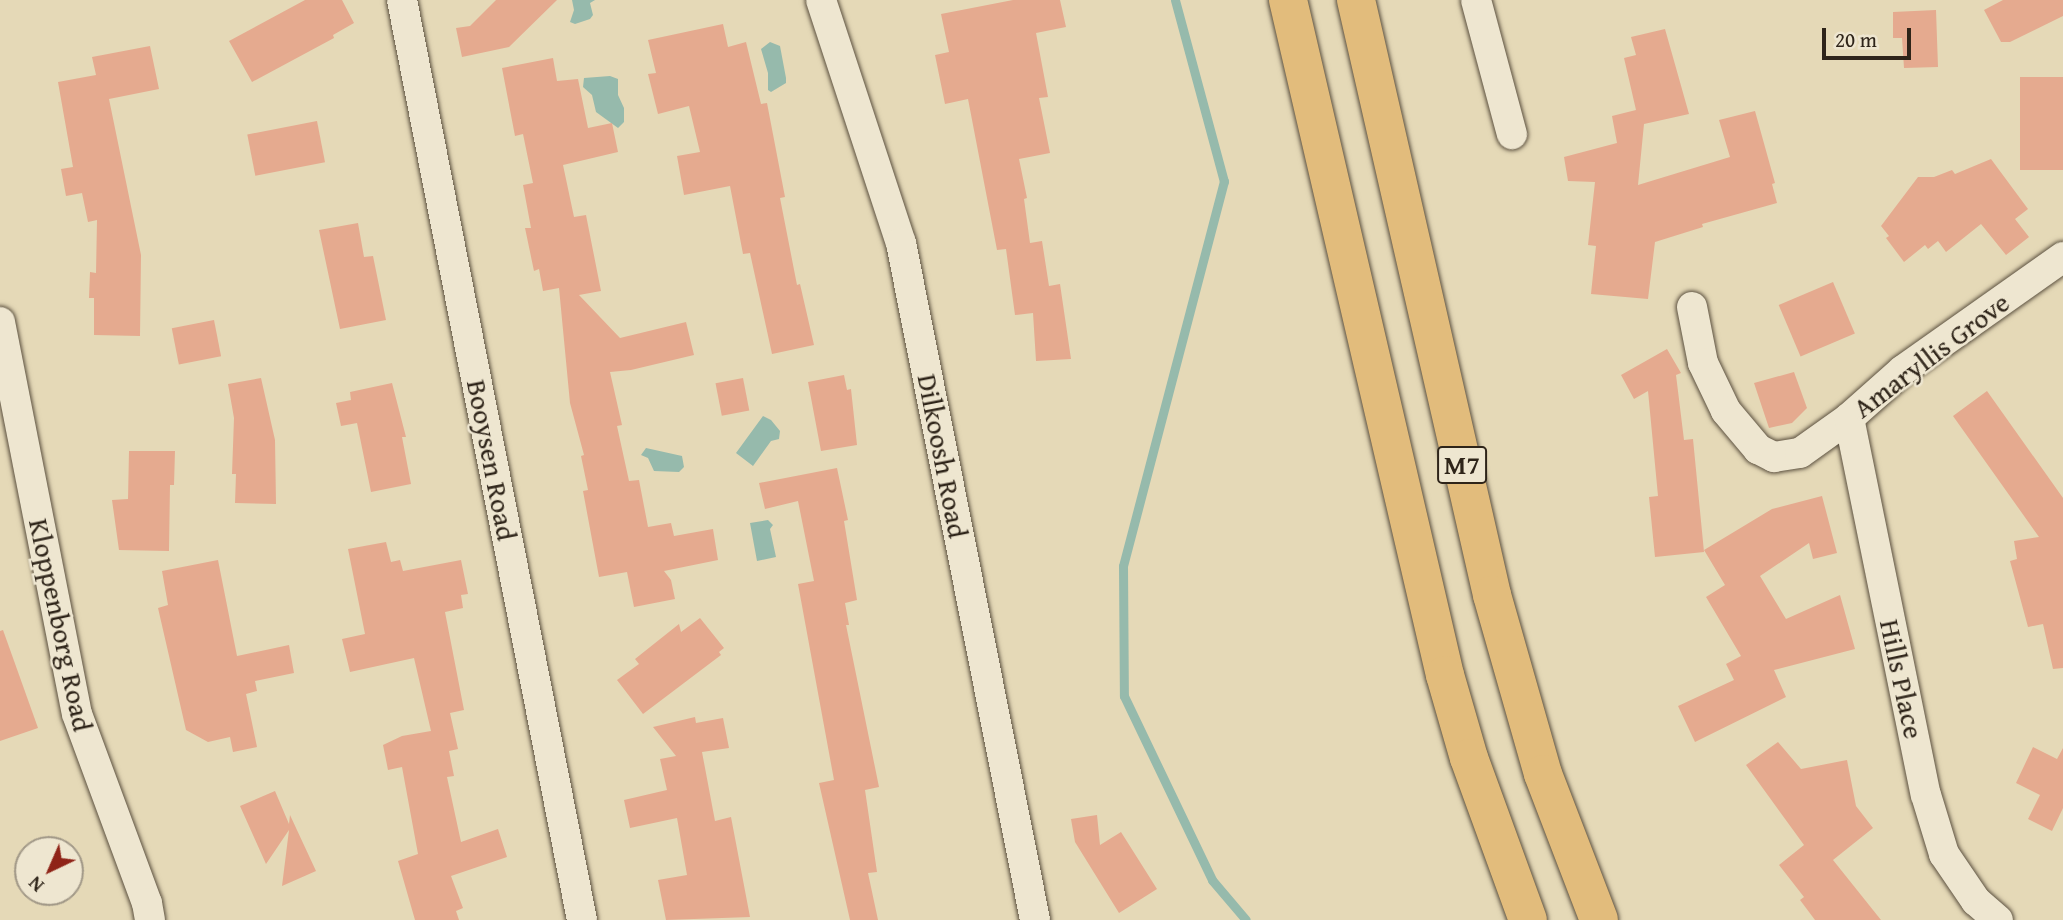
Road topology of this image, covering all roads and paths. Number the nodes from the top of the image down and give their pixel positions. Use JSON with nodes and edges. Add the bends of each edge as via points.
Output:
{"nodes":[{"id":1,"x":402,"y":0,"type":"edge"},
{"id":2,"x":821,"y":0,"type":"edge"},
{"id":3,"x":1288,"y":0,"type":"edge"},
{"id":4,"x":1356,"y":0,"type":"edge"},
{"id":5,"x":1476,"y":0,"type":"edge"},
{"id":6,"x":1511,"y":134,"type":"dead end"},
{"id":7,"x":2063,"y":257,"type":"edge"},
{"id":8,"x":1692,"y":307,"type":"dead end"},
{"id":9,"x":0,"y":322,"type":"edge"},
{"id":10,"x":1849,"y":418,"type":"junction"},
{"id":11,"x":150,"y":920,"type":"edge"},
{"id":12,"x":582,"y":920,"type":"edge"},
{"id":13,"x":1035,"y":920,"type":"edge"},
{"id":14,"x":1528,"y":920,"type":"edge"},
{"id":15,"x":1599,"y":920,"type":"edge"},
{"id":16,"x":1998,"y":920,"type":"edge"}],
"edges":[{"from":1,"to":12,"type":"street","name":"Booysen Road"},
{"from":2,"to":13,"type":"street","name":"Dilkoosh Road","via":[[901,243]]},
{"from":3,"to":14,"type":"highway","number":"M7","via":[[1445,675],[1469,758]]},
{"from":4,"to":15,"type":"highway","number":"M7","via":[[1492,595],[1543,774]]},
{"from":5,"to":6,"type":"street"},
{"from":7,"to":10,"type":"street","name":"Amaryllis Grove","via":[[1903,370]]},
{"from":8,"to":10,"type":"street","name":"Amaryllis Grove","via":[[1703,363],[1734,422],[1758,449],[1774,457],[1800,453]]},
{"from":9,"to":11,"type":"street","name":"Kloppenborg Road","via":[[77,714]]},
{"from":10,"to":16,"type":"street","name":"Hills Place","via":[[1926,795],[1944,854],[1976,901]]}]}
